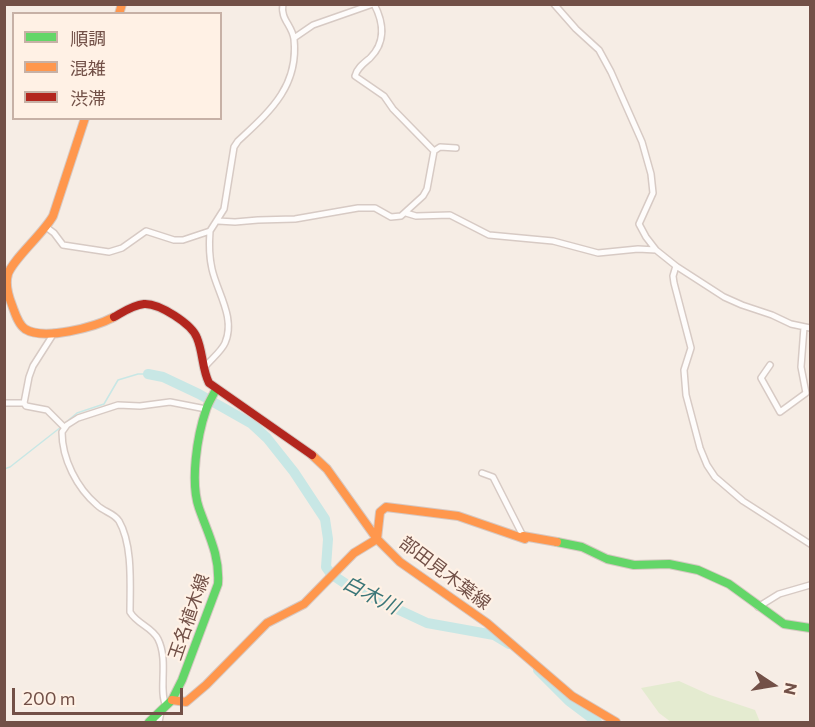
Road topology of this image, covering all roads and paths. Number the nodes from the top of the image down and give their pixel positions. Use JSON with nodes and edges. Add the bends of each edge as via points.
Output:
{"nodes":[{"id":1,"x":283,"y":4,"type":"edge"},
{"id":2,"x":373,"y":4,"type":"edge"},
{"id":3,"x":554,"y":4,"type":"edge"},
{"id":4,"x":294,"y":38,"type":"junction"},
{"id":5,"x":84,"y":120,"type":"edge"},
{"id":6,"x":456,"y":148,"type":"dead end"},
{"id":7,"x":434,"y":151,"type":"junction"},
{"id":8,"x":405,"y":213,"type":"junction"},
{"id":9,"x":218,"y":221,"type":"junction"},
{"id":10,"x":46,"y":227,"type":"junction"},
{"id":11,"x":210,"y":231,"type":"junction"},
{"id":12,"x":656,"y":250,"type":"junction"},
{"id":13,"x":676,"y":266,"type":"junction"},
{"id":14,"x":807,"y":327,"type":"edge"},
{"id":15,"x":54,"y":333,"type":"junction"},
{"id":16,"x":770,"y":365,"type":"dead end"},
{"id":17,"x":203,"y":369,"type":"junction"},
{"id":18,"x":216,"y":389,"type":"junction"},
{"id":19,"x":4,"y":403,"type":"edge"},
{"id":20,"x":24,"y":403,"type":"junction"},
{"id":21,"x":207,"y":407,"type":"junction"},
{"id":22,"x":62,"y":425,"type":"junction"},
{"id":23,"x":482,"y":473,"type":"dead end"},
{"id":24,"x":523,"y":536,"type":"junction"},
{"id":25,"x":377,"y":538,"type":"junction"},
{"id":26,"x":810,"y":544,"type":"edge"},
{"id":27,"x":810,"y":585,"type":"edge"},
{"id":28,"x":758,"y":607,"type":"junction"},
{"id":29,"x":810,"y":628,"type":"edge"},
{"id":30,"x":166,"y":706,"type":"junction"},
{"id":31,"x":149,"y":723,"type":"edge"},
{"id":32,"x":159,"y":723,"type":"edge"},
{"id":33,"x":616,"y":723,"type":"edge"}],
"edges":[{"from":1,"to":4,"type":"street","via":[[282,15]]},
{"from":2,"to":4,"type":"street","via":[[313,25]]},
{"from":2,"to":7,"type":"street","via":[[383,24],[382,34],[373,55],[355,76],[384,96]]},
{"from":3,"to":12,"type":"street","via":[[599,50],[639,135],[653,193],[639,224]]},
{"from":4,"to":9,"type":"street","via":[[292,67],[283,93],[272,110],[234,147],[226,201]]},
{"from":5,"to":10,"type":"main road"},
{"from":6,"to":7,"type":"street","via":[[440,147]]},
{"from":7,"to":8,"type":"street","via":[[429,186]]},
{"from":8,"to":9,"type":"street","via":[[391,217],[375,208],[358,208],[295,219]]},
{"from":8,"to":12,"type":"street","via":[[450,215],[489,235],[553,241],[598,253]]},
{"from":9,"to":11,"type":"street"},
{"from":10,"to":11,"type":"street","via":[[63,245],[103,252],[122,248],[146,231],[174,240]]},
{"from":10,"to":15,"type":"main road","via":[[9,271],[6,280],[19,323],[32,332]]},
{"from":11,"to":17,"type":"street","via":[[209,256],[229,329],[225,343]]},
{"from":12,"to":13,"type":"street"},
{"from":13,"to":14,"type":"street","via":[[724,297]]},
{"from":13,"to":26,"type":"street","via":[[674,283],[691,348],[684,370],[686,389],[707,465],[743,501]]},
{"from":14,"to":16,"type":"street","via":[[801,367],[806,393],[780,412],[761,378]]},
{"from":15,"to":17,"type":"main road","via":[[92,326],[136,305],[154,305],[194,329]]},
{"from":15,"to":20,"type":"street","via":[[33,366]]},
{"from":17,"to":18,"type":"main road"},
{"from":18,"to":21,"type":"main road","name":"玉名植木線"},
{"from":18,"to":25,"type":"main road","name":"部田見木葉線","via":[[312,455],[327,469]]},
{"from":19,"to":20,"type":"street"},
{"from":20,"to":22,"type":"street","via":[[47,410]]},
{"from":21,"to":22,"type":"street","via":[[170,402],[118,405]]},
{"from":21,"to":30,"type":"main road","name":"玉名植木線","via":[[195,491],[221,568],[183,680]]},
{"from":22,"to":30,"type":"street","via":[[64,451],[75,477],[95,504],[112,514],[121,526],[128,559],[130,612],[157,637],[164,657]]},
{"from":23,"to":24,"type":"street","via":[[493,477]]},
{"from":24,"to":25,"type":"main road","via":[[525,539],[458,516],[386,507],[380,512]]},
{"from":24,"to":28,"type":"main road","via":[[582,547],[607,559],[634,565],[669,564],[698,570],[729,584]]},
{"from":25,"to":30,"type":"main road","via":[[354,553],[304,604],[267,623],[186,702]]},
{"from":25,"to":33,"type":"main road","name":"部田見木葉線","via":[[400,562],[488,623],[573,696]]},
{"from":27,"to":28,"type":"street","via":[[779,594]]},
{"from":28,"to":29,"type":"main road","via":[[784,624]]},
{"from":30,"to":31,"type":"main road","name":"玉名植木線"},
{"from":30,"to":32,"type":"street"}]}
